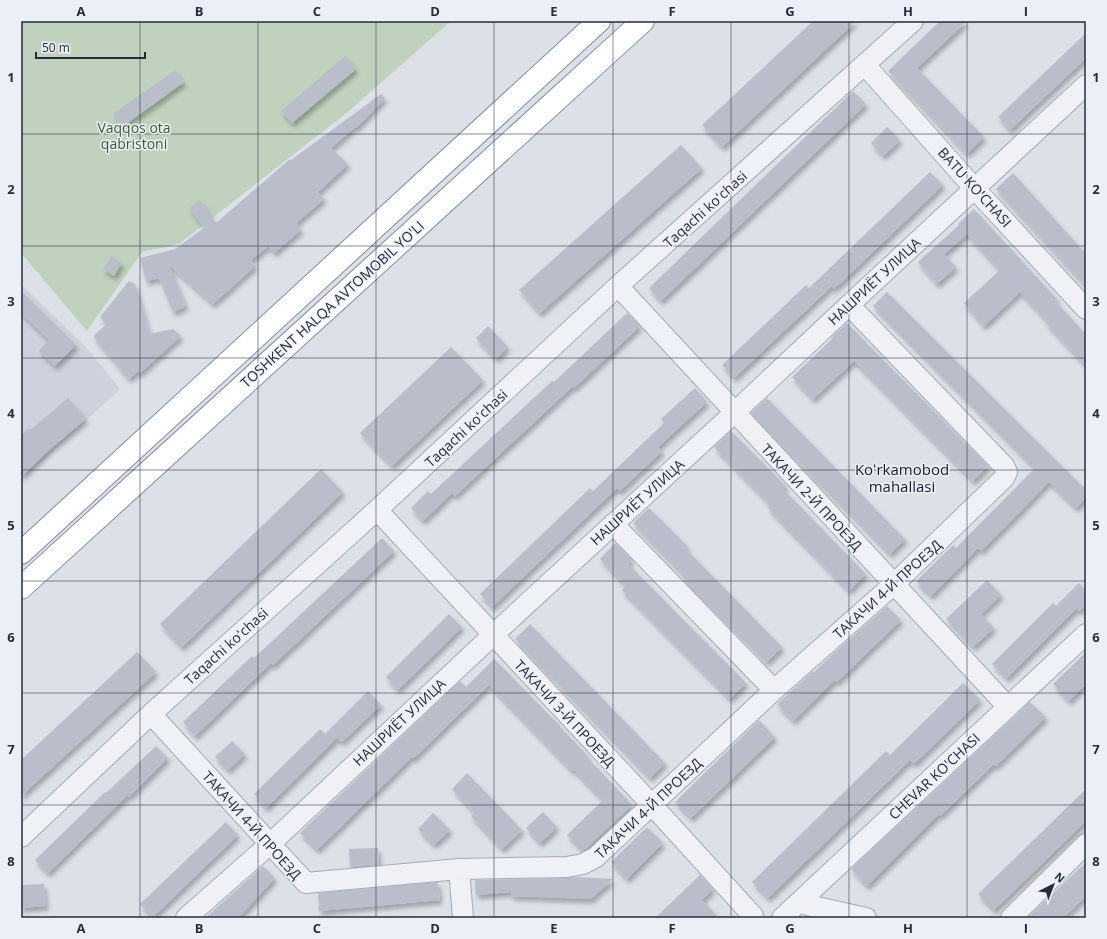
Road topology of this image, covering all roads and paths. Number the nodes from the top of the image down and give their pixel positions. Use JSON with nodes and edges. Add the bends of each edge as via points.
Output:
{"nodes":[{"id":1,"x":599,"y":21,"type":"edge"},
{"id":2,"x":643,"y":21,"type":"edge"},
{"id":3,"x":913,"y":21,"type":"edge"},
{"id":4,"x":865,"y":65,"type":"junction"},
{"id":5,"x":1086,"y":85,"type":"edge"},
{"id":6,"x":974,"y":188,"type":"junction"},
{"id":7,"x":618,"y":286,"type":"junction"},
{"id":8,"x":849,"y":305,"type":"junction"},
{"id":9,"x":1086,"y":308,"type":"edge"},
{"id":10,"x":734,"y":413,"type":"junction"},
{"id":11,"x":377,"y":510,"type":"junction"},
{"id":12,"x":613,"y":524,"type":"junction"},
{"id":13,"x":21,"y":553,"type":"edge"},
{"id":14,"x":22,"y":584,"type":"edge"},
{"id":15,"x":894,"y":585,"type":"junction"},
{"id":16,"x":1086,"y":634,"type":"edge"},
{"id":17,"x":493,"y":635,"type":"junction"},
{"id":18,"x":774,"y":690,"type":"junction"},
{"id":19,"x":1008,"y":707,"type":"junction"},
{"id":20,"x":151,"y":714,"type":"junction"},
{"id":21,"x":652,"y":805,"type":"junction"},
{"id":22,"x":21,"y":837,"type":"edge"},
{"id":23,"x":270,"y":844,"type":"junction"},
{"id":24,"x":1086,"y":844,"type":"edge"},
{"id":25,"x":459,"y":869,"type":"junction"},
{"id":26,"x":799,"y":903,"type":"junction"},
{"id":27,"x":753,"y":916,"type":"dead end"},
{"id":28,"x":186,"y":918,"type":"edge"},
{"id":29,"x":462,"y":918,"type":"edge"},
{"id":30,"x":782,"y":918,"type":"edge"},
{"id":31,"x":866,"y":918,"type":"edge"},
{"id":32,"x":1011,"y":918,"type":"edge"}],
"edges":[{"from":1,"to":13,"type":"highway","name":"TOSHKENT HALQA AVTOMOBIL YO'LI"},
{"from":2,"to":14,"type":"highway","name":"TOSHKENT HALQA AVTOMOBIL YO'LI"},
{"from":3,"to":4,"type":"street","name":"Taqachi koʻchasi"},
{"from":4,"to":6,"type":"street","name":"BATU KO'CHASI"},
{"from":4,"to":7,"type":"street","name":"Taqachi koʻchasi"},
{"from":5,"to":6,"type":"street","name":"НАШРИЁТ УЛИЦА"},
{"from":6,"to":8,"type":"street","name":"НАШРИЁТ УЛИЦА"},
{"from":6,"to":9,"type":"street","name":"BATU KO'CHASI"},
{"from":7,"to":10,"type":"street","name":"ТАКАЧИ 2-Й ПРОЕЗД"},
{"from":7,"to":11,"type":"street","name":"Taqachi koʻchasi"},
{"from":8,"to":10,"type":"street","name":"НАШРИЁТ УЛИЦА"},
{"from":8,"to":15,"type":"street","name":"ТАКАЧИ 4-Й ПРОЕЗД","via":[[1007,472],[996,487]]},
{"from":10,"to":12,"type":"street","name":"НАШРИЁТ УЛИЦА"},
{"from":10,"to":15,"type":"street","name":"ТАКАЧИ 2-Й ПРОЕЗД"},
{"from":11,"to":17,"type":"street","name":"ТАКАЧИ 3-Й ПРОЕЗД"},
{"from":11,"to":20,"type":"street","name":"Taqachi koʻchasi"},
{"from":12,"to":17,"type":"street","name":"НАШРИЁТ УЛИЦА"},
{"from":12,"to":18,"type":"street"},
{"from":15,"to":18,"type":"street","name":"ТАКАЧИ 4-Й ПРОЕЗД"},
{"from":15,"to":19,"type":"street","name":"ТАКАЧИ 2-Й ПРОЕЗД"},
{"from":16,"to":19,"type":"street","name":"CHEVAR KO'CHASI"},
{"from":17,"to":21,"type":"street","name":"ТАКАЧИ 3-Й ПРОЕЗД"},
{"from":17,"to":23,"type":"street","name":"НАШРИЁТ УЛИЦА"},
{"from":18,"to":21,"type":"street","name":"ТАКАЧИ 4-Й ПРОЕЗД"},
{"from":19,"to":26,"type":"street","name":"CHEVAR KO'CHASI"},
{"from":20,"to":22,"type":"street","name":"Taqachi koʻchasi"},
{"from":20,"to":23,"type":"street","name":"ТАКАЧИ 4-Й ПРОЕЗД"},
{"from":21,"to":25,"type":"street","name":"ТАКАЧИ 4-Й ПРОЕЗД","via":[[596,857],[583,864],[567,867]]},
{"from":21,"to":27,"type":"street","name":"ТАКАЧИ 3-Й ПРОЕЗД"},
{"from":23,"to":25,"type":"street","name":"ТАКАЧИ 4-Й ПРОЕЗД","via":[[306,884]]},
{"from":23,"to":28,"type":"street","name":"НАШРИЁТ УЛИЦА"},
{"from":24,"to":32,"type":"street"},
{"from":25,"to":29,"type":"street"},
{"from":26,"to":30,"type":"street","name":"CHEVAR KO'CHASI"},
{"from":26,"to":31,"type":"street"}]}
